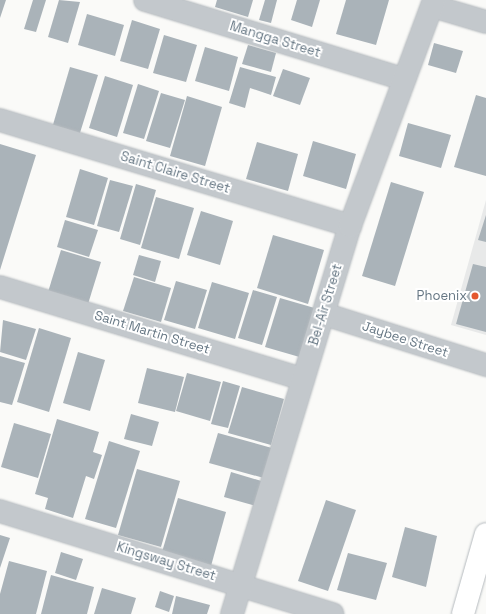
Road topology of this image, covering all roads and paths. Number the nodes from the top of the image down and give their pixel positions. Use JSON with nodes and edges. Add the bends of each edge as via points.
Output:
{"nodes":[{"id":1,"x":145,"y":0,"type":"edge"},
{"id":2,"x":433,"y":3,"type":"edge"},
{"id":3,"x":486,"y":22,"type":"edge"},
{"id":4,"x":404,"y":80,"type":"junction"},
{"id":5,"x":0,"y":120,"type":"edge"},
{"id":6,"x":350,"y":226,"type":"junction"},
{"id":7,"x":0,"y":287,"type":"edge"},
{"id":8,"x":324,"y":314,"type":"junction"},
{"id":9,"x":486,"y":365,"type":"edge"},
{"id":10,"x":304,"y":379,"type":"junction"},
{"id":11,"x":0,"y":510,"type":"edge"},
{"id":12,"x":486,"y":534,"type":"edge"},
{"id":13,"x":240,"y":586,"type":"junction"},
{"id":14,"x":232,"y":614,"type":"edge"},
{"id":15,"x":332,"y":614,"type":"edge"},
{"id":16,"x":463,"y":614,"type":"edge"}],
"edges":[{"from":1,"to":4,"type":"street","name":"Mangga Street"},
{"from":2,"to":3,"type":"street"},
{"from":2,"to":4,"type":"street","name":"Bel-Air Street"},
{"from":4,"to":6,"type":"street","name":"Bel-Air Street"},
{"from":5,"to":6,"type":"street","name":"Saint Claire Street"},
{"from":6,"to":8,"type":"street","name":"Bel-Air Street"},
{"from":7,"to":10,"type":"street","name":"Saint Martin Street"},
{"from":8,"to":9,"type":"street","name":"Jaybee Street"},
{"from":8,"to":10,"type":"street","name":"Bel-Air Street"},
{"from":10,"to":13,"type":"street","name":"Bel-Air Street"},
{"from":11,"to":13,"type":"street","name":"Kingsway Street"},
{"from":12,"to":16,"type":"main road"},
{"from":13,"to":14,"type":"street","name":"Bel-Air Street"},
{"from":13,"to":15,"type":"street","name":"Kingsway Street"}]}
